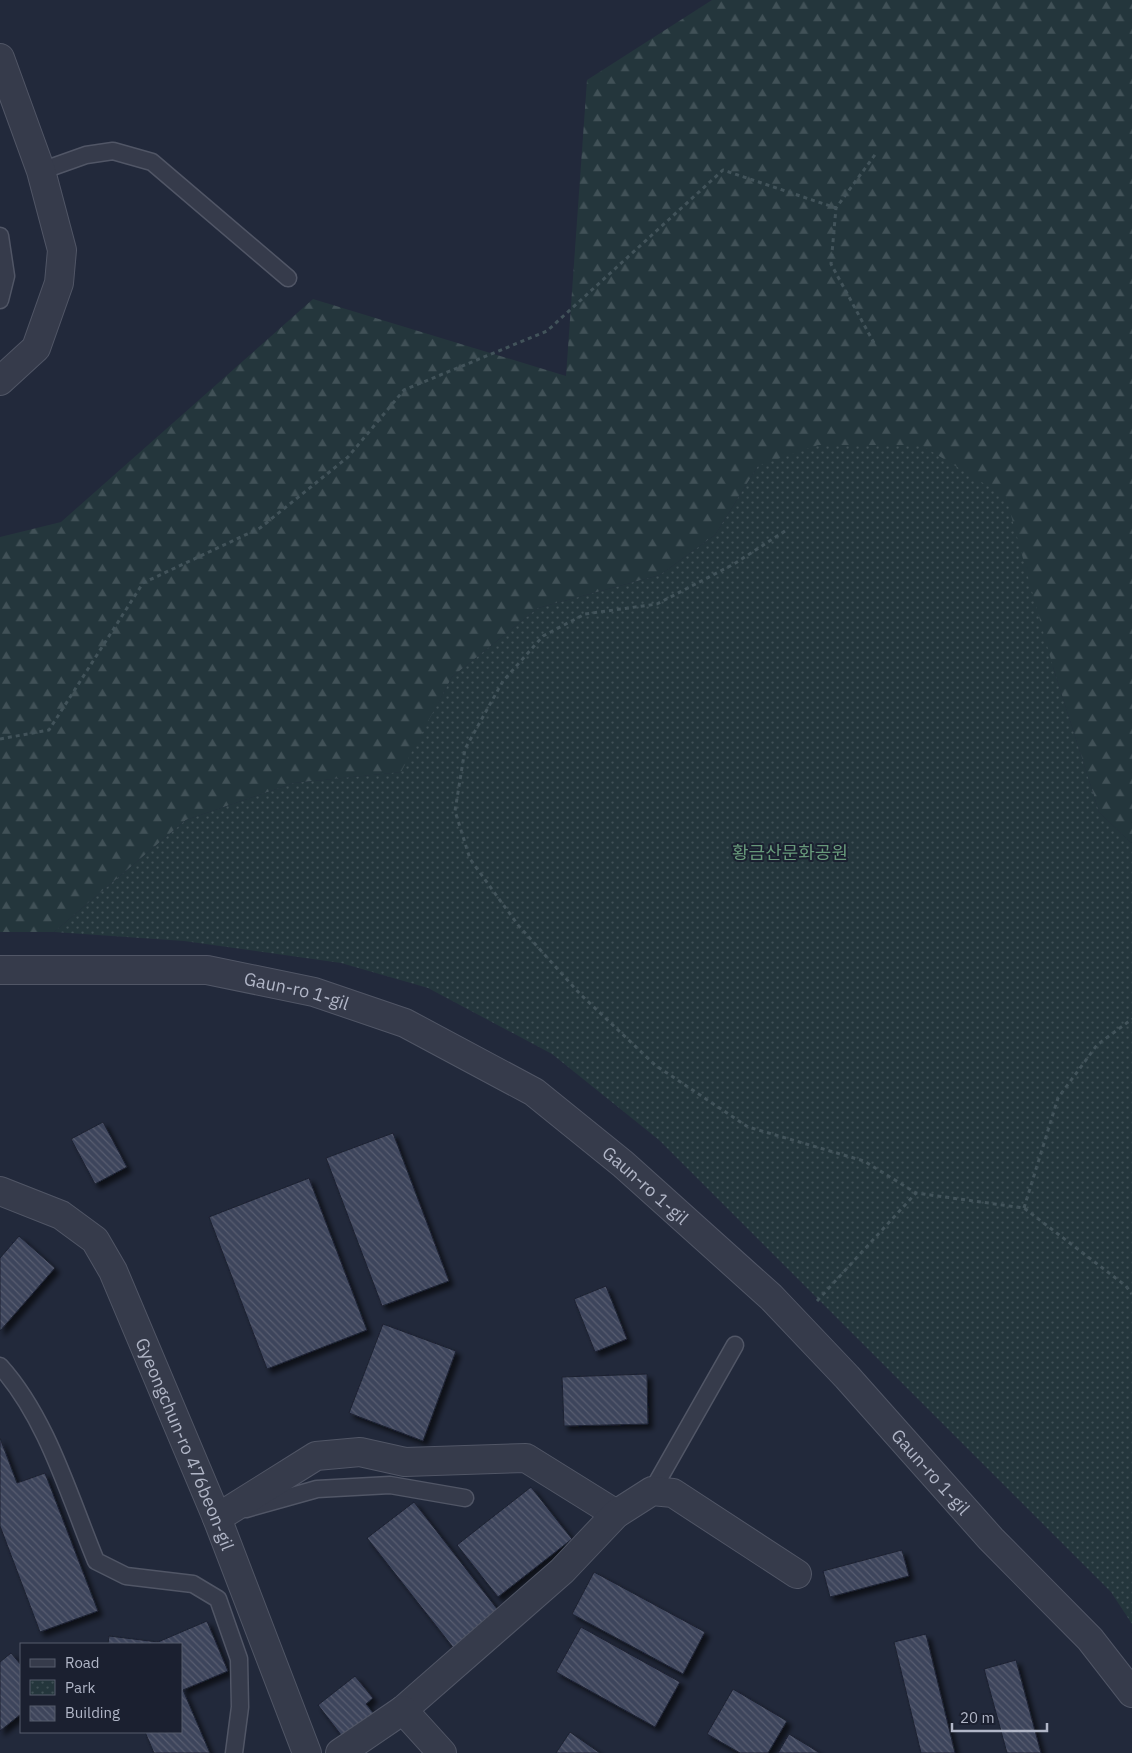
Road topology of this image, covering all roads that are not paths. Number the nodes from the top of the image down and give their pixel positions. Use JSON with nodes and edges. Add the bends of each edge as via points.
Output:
{"nodes":[{"id":1,"x":0,"y":58,"type":"edge"},
{"id":2,"x":40,"y":171,"type":"junction"},
{"id":3,"x":0,"y":236,"type":"edge"},
{"id":4,"x":288,"y":278,"type":"dead end"},
{"id":5,"x":0,"y":300,"type":"edge"},
{"id":6,"x":0,"y":381,"type":"edge"},
{"id":7,"x":0,"y":970,"type":"edge"},
{"id":8,"x":0,"y":1191,"type":"edge"},
{"id":9,"x":734,"y":1345,"type":"dead end"},
{"id":10,"x":0,"y":1366,"type":"edge"},
{"id":11,"x":652,"y":1491,"type":"junction"},
{"id":12,"x":466,"y":1498,"type":"dead end"},
{"id":13,"x":616,"y":1514,"type":"junction"},
{"id":14,"x":217,"y":1518,"type":"junction"},
{"id":15,"x":797,"y":1574,"type":"dead end"},
{"id":16,"x":1132,"y":1693,"type":"edge"},
{"id":17,"x":403,"y":1710,"type":"junction"},
{"id":18,"x":234,"y":1753,"type":"edge"},
{"id":19,"x":307,"y":1753,"type":"edge"},
{"id":20,"x":340,"y":1753,"type":"edge"},
{"id":21,"x":442,"y":1753,"type":"edge"}],
"edges":[{"from":1,"to":2,"type":"street"},
{"from":2,"to":4,"type":"lane","via":[[113,151],[152,162]]},
{"from":2,"to":6,"type":"street","via":[[62,250],[59,283],[36,348]]},
{"from":3,"to":5,"type":"lane","via":[[6,276]]},
{"from":7,"to":16,"type":"street","name":"Gaun-ro 1-gil","via":[[207,970],[314,992],[405,1022],[534,1092],[623,1164],[771,1297],[991,1540],[1090,1638]]},
{"from":8,"to":14,"type":"street","name":"Gyeongchun-ro 476beon-gil","via":[[61,1215],[95,1240],[113,1271]]},
{"from":9,"to":11,"type":"lane"},
{"from":10,"to":18,"type":"lane","via":[[36,1413],[96,1561],[126,1576],[193,1584],[218,1599],[239,1659],[240,1706]]},
{"from":11,"to":13,"type":"street"},
{"from":11,"to":15,"type":"street","via":[[673,1493]]},
{"from":12,"to":14,"type":"lane","via":[[390,1485],[317,1488]]},
{"from":13,"to":14,"type":"street","via":[[526,1458],[405,1462],[360,1452],[316,1456]]},
{"from":13,"to":17,"type":"street","via":[[562,1571]]},
{"from":14,"to":19,"type":"street","name":"Gyeongchun-ro 476beon-gil"},
{"from":17,"to":20,"type":"street"},
{"from":17,"to":21,"type":"street"}]}
